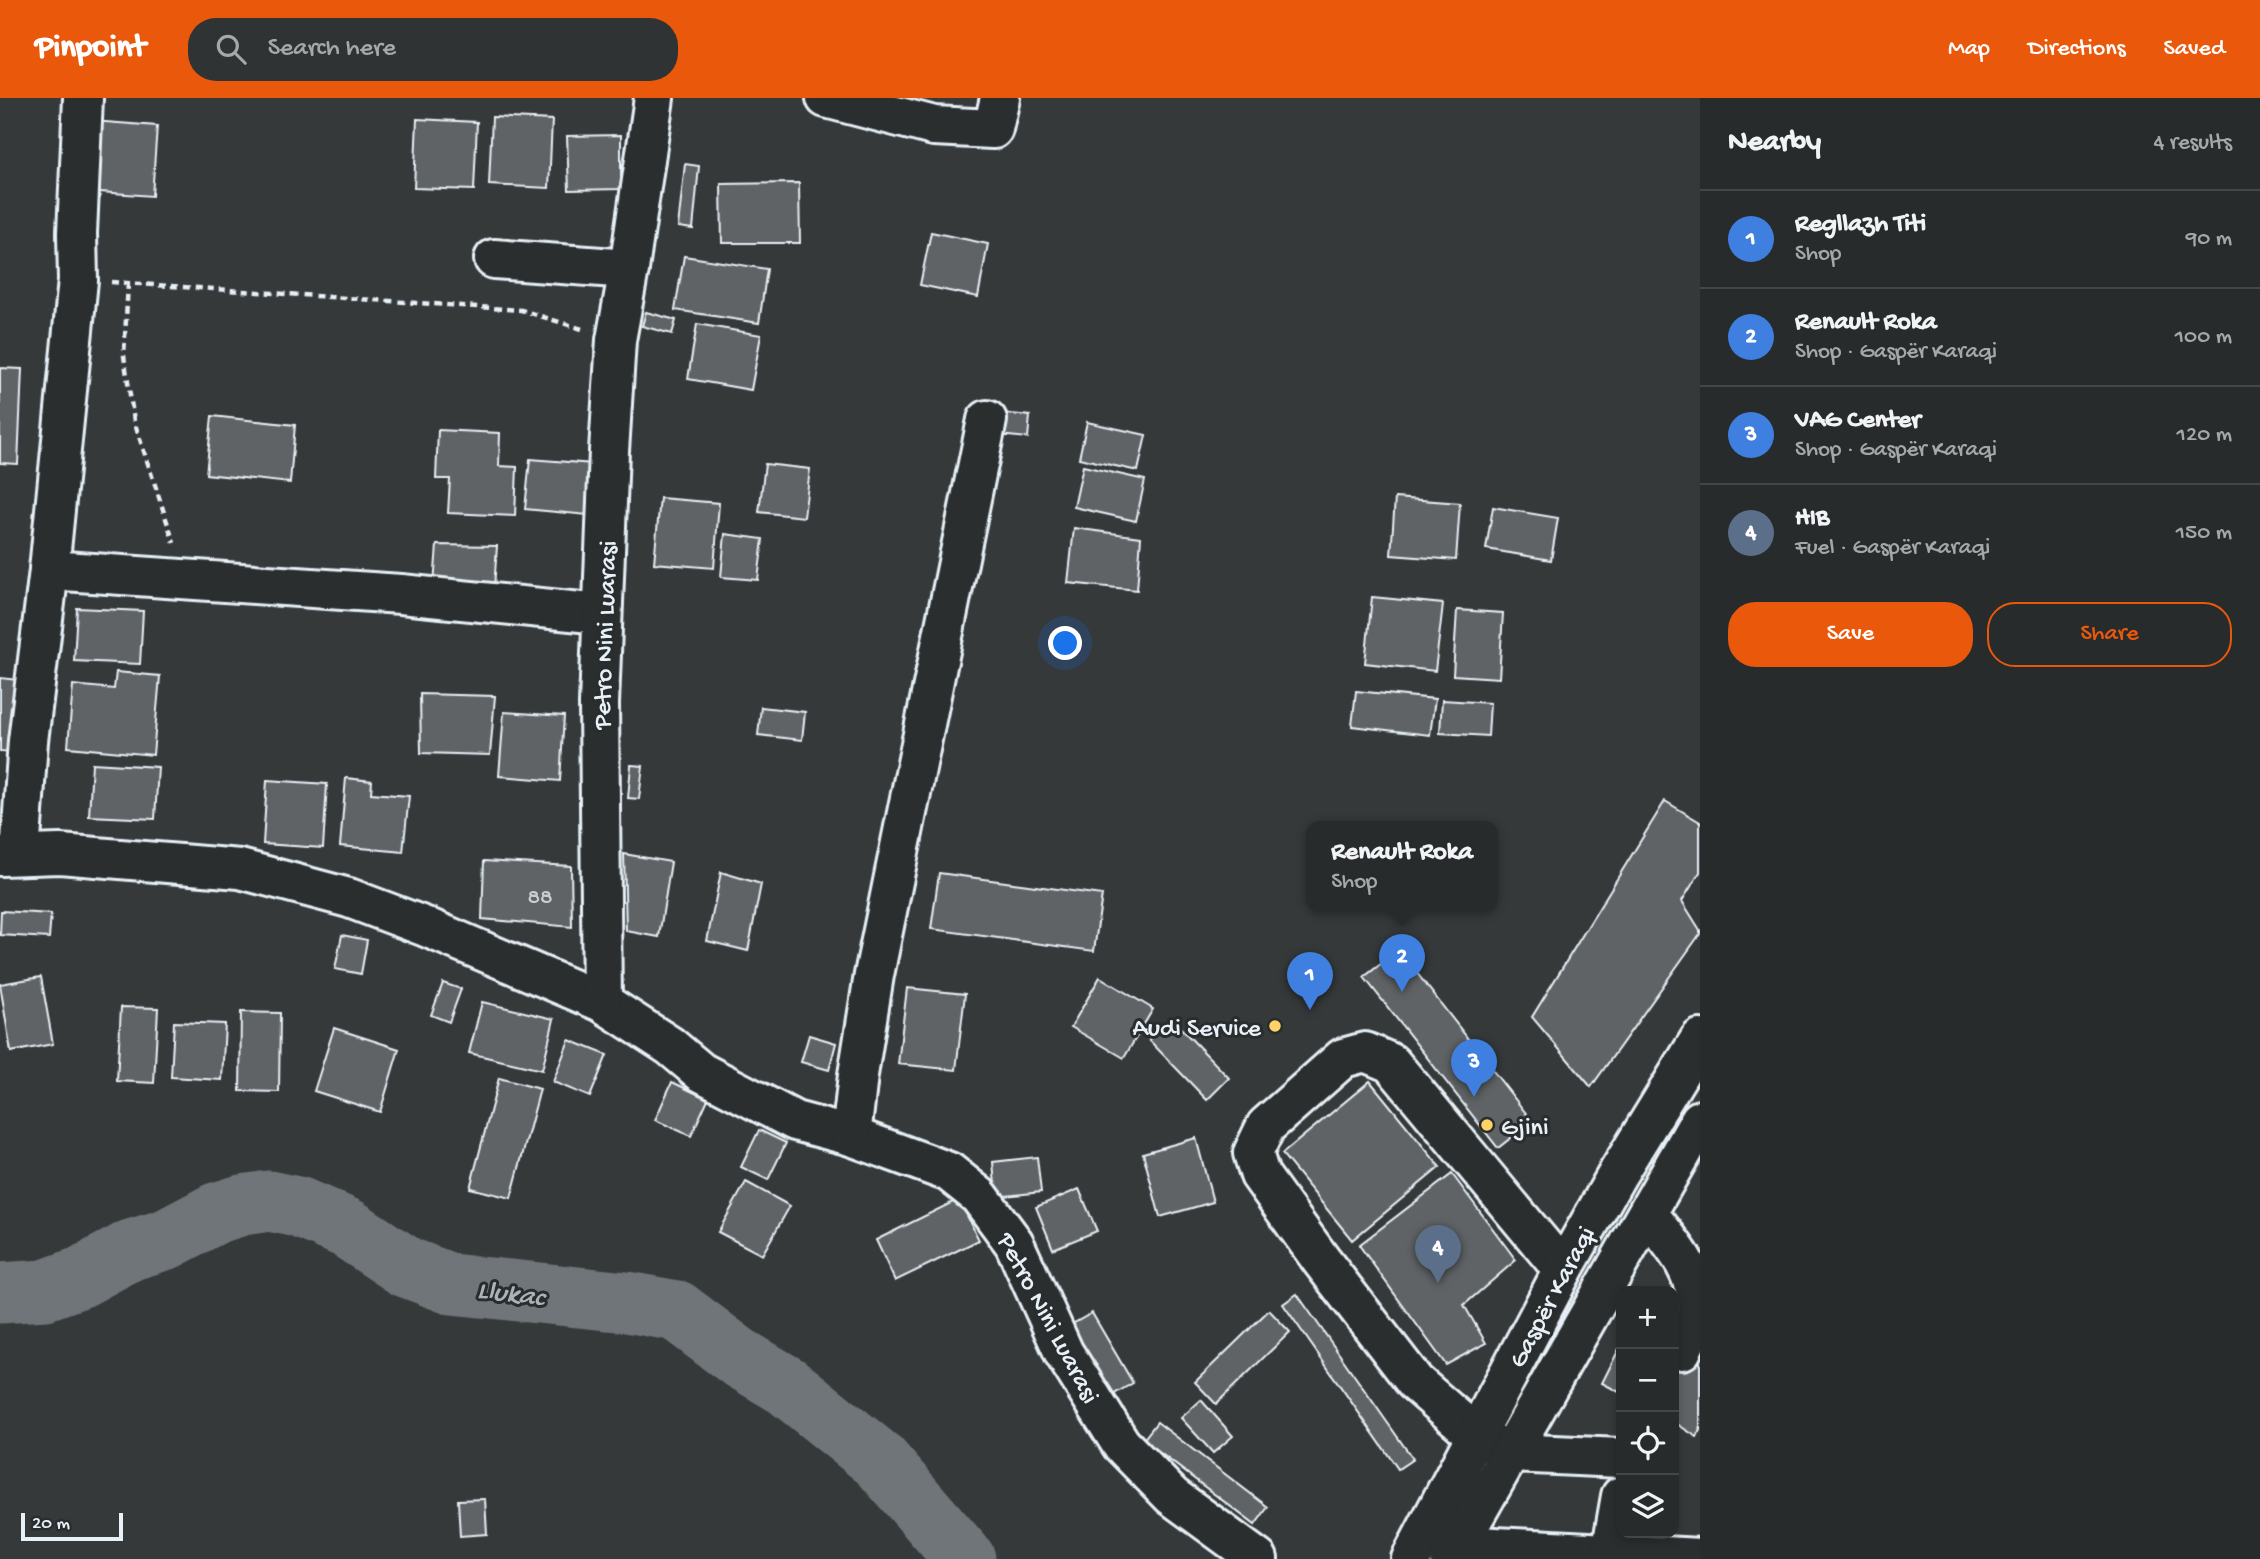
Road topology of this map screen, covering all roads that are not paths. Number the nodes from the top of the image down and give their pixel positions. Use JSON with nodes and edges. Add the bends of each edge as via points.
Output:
{"nodes":[{"id":1,"x":83,"y":98,"type":"edge"},
{"id":2,"x":654,"y":98,"type":"edge"},
{"id":3,"x":825,"y":98,"type":"edge"},
{"id":4,"x":1000,"y":98,"type":"edge"},
{"id":5,"x":494,"y":259,"type":"dead end"},
{"id":6,"x":629,"y":269,"type":"junction"},
{"id":7,"x":987,"y":420,"type":"dead end"},
{"id":8,"x":49,"y":570,"type":"junction"},
{"id":9,"x":601,"y":614,"type":"junction"},
{"id":10,"x":10,"y":855,"type":"edge"},
{"id":11,"x":602,"y":1002,"type":"junction"},
{"id":12,"x":1700,"y":1039,"type":"edge"},
{"id":13,"x":1700,"y":1120,"type":"edge"},
{"id":14,"x":851,"y":1136,"type":"junction"},
{"id":15,"x":1648,"y":1214,"type":"junction"},
{"id":16,"x":1563,"y":1270,"type":"junction"},
{"id":17,"x":1682,"y":1350,"type":"dead end"},
{"id":18,"x":1476,"y":1435,"type":"junction"},
{"id":19,"x":1510,"y":1453,"type":"junction"},
{"id":20,"x":1616,"y":1458,"type":"edge"},
{"id":21,"x":1616,"y":1524,"type":"edge"},
{"id":22,"x":1454,"y":1552,"type":"edge"},
{"id":23,"x":1611,"y":1553,"type":"junction"},
{"id":24,"x":1700,"y":1558,"type":"edge"},
{"id":25,"x":1258,"y":1559,"type":"edge"},
{"id":26,"x":1411,"y":1559,"type":"edge"}],
"edges":[{"from":1,"to":8,"type":"street","via":[[78,280]]},
{"from":2,"to":6,"type":"street","name":"Petro Nini Luarasi"},
{"from":3,"to":4,"type":"street","via":[[934,126],[993,129]]},
{"from":5,"to":6,"type":"street"},
{"from":6,"to":9,"type":"street","name":"Petro Nini Luarasi","via":[[616,340]]},
{"from":7,"to":14,"type":"street","via":[[874,975]]},
{"from":8,"to":9,"type":"street","via":[[401,594]]},
{"from":8,"to":10,"type":"street"},
{"from":9,"to":11,"type":"street","name":"Petro Nini Luarasi"},
{"from":10,"to":11,"type":"street","name":"Petro Nini Luarasi","via":[[60,854],[240,869],[349,898]]},
{"from":11,"to":14,"type":"street","name":"Petro Nini Luarasi","via":[[701,1072],[795,1121]]},
{"from":12,"to":16,"type":"street","name":"Gaspër Karaqi"},
{"from":13,"to":15,"type":"street","name":"Gaspër Karaqi"},
{"from":14,"to":25,"type":"street","name":"Petro Nini Luarasi","via":[[949,1172],[979,1196],[1014,1243],[1063,1353],[1121,1444],[1172,1496]]},
{"from":15,"to":17,"type":"street","via":[[1695,1278],[1697,1314]]},
{"from":15,"to":19,"type":"street","name":"Gaspër Karaqi"},
{"from":16,"to":18,"type":"street","name":"Gaspër Karaqi"},
{"from":16,"to":18,"type":"street","via":[[1391,1063],[1365,1052],[1343,1058],[1266,1126],[1254,1153],[1260,1175],[1415,1382]]},
{"from":18,"to":19,"type":"street"},
{"from":18,"to":26,"type":"street","name":"Gaspër Karaqi"},
{"from":19,"to":20,"type":"street"},
{"from":19,"to":22,"type":"street","name":"Gaspër Karaqi"},
{"from":21,"to":23,"type":"street"},
{"from":22,"to":23,"type":"street"},
{"from":23,"to":24,"type":"street"}]}
